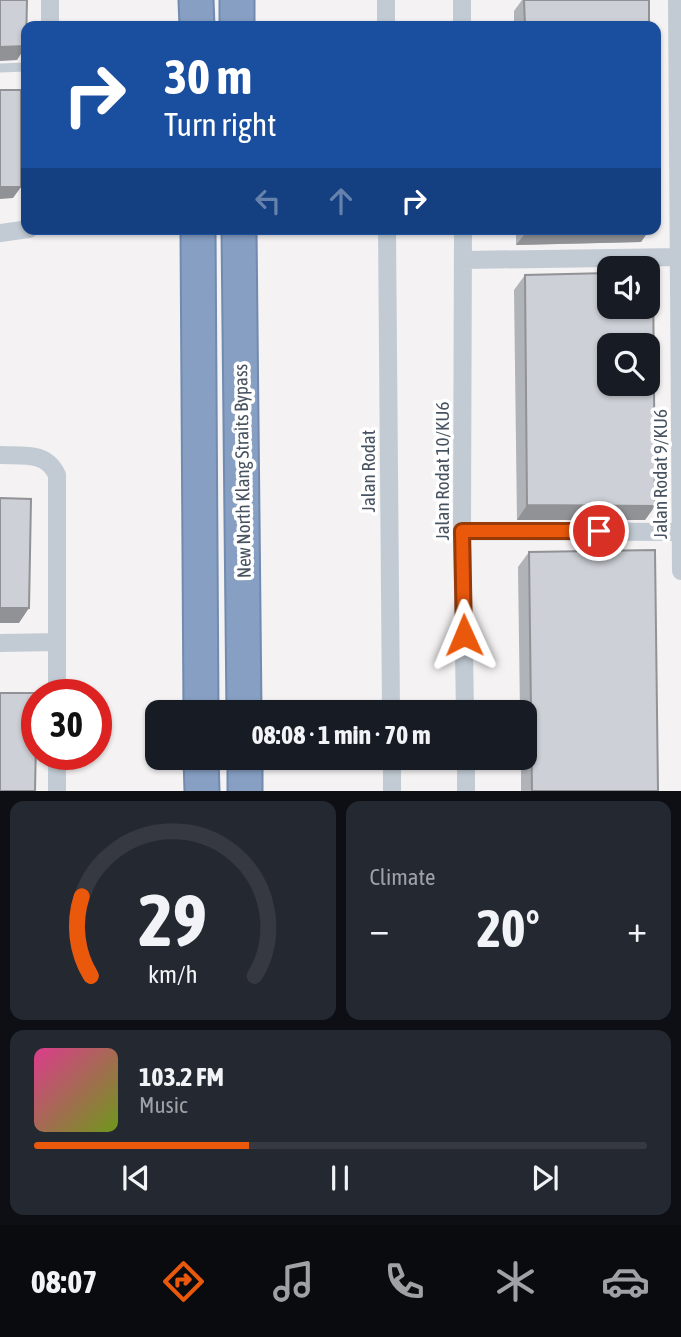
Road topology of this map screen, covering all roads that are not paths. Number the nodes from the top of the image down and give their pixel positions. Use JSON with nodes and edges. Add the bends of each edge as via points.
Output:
{"nodes":[{"id":1,"x":50,"y":0,"type":"edge"},
{"id":2,"x":197,"y":0,"type":"edge"},
{"id":3,"x":236,"y":0,"type":"edge"},
{"id":4,"x":386,"y":0,"type":"edge"},
{"id":5,"x":462,"y":0,"type":"edge"},
{"id":6,"x":677,"y":0,"type":"edge"},
{"id":7,"x":50,"y":21,"type":"edge"},
{"id":8,"x":197,"y":21,"type":"edge"},
{"id":9,"x":237,"y":21,"type":"edge"},
{"id":10,"x":386,"y":21,"type":"edge"},
{"id":11,"x":462,"y":21,"type":"edge"},
{"id":12,"x":21,"y":67,"type":"edge"},
{"id":13,"x":0,"y":68,"type":"edge"},
{"id":14,"x":21,"y":230,"type":"edge"},
{"id":15,"x":0,"y":233,"type":"edge"},
{"id":16,"x":198,"y":235,"type":"edge"},
{"id":17,"x":239,"y":235,"type":"edge"},
{"id":18,"x":387,"y":235,"type":"edge"},
{"id":19,"x":463,"y":235,"type":"edge"},
{"id":20,"x":680,"y":257,"type":"edge"},
{"id":21,"x":463,"y":260,"type":"junction"},
{"id":22,"x":0,"y":455,"type":"edge"},
{"id":23,"x":462,"y":531,"type":"junction"},
{"id":24,"x":681,"y":532,"type":"edge"},
{"id":25,"x":681,"y":570,"type":"edge"},
{"id":26,"x":57,"y":642,"type":"junction"},
{"id":27,"x":0,"y":643,"type":"edge"},
{"id":28,"x":57,"y":679,"type":"edge"},
{"id":29,"x":201,"y":700,"type":"edge"},
{"id":30,"x":244,"y":700,"type":"edge"},
{"id":31,"x":391,"y":700,"type":"edge"},
{"id":32,"x":465,"y":700,"type":"edge"},
{"id":33,"x":57,"y":770,"type":"edge"},
{"id":34,"x":201,"y":770,"type":"edge"},
{"id":35,"x":245,"y":770,"type":"edge"},
{"id":36,"x":392,"y":770,"type":"edge"},
{"id":37,"x":466,"y":770,"type":"edge"},
{"id":38,"x":57,"y":791,"type":"edge"},
{"id":39,"x":202,"y":791,"type":"edge"},
{"id":40,"x":245,"y":791,"type":"edge"},
{"id":41,"x":392,"y":791,"type":"edge"},
{"id":42,"x":466,"y":791,"type":"edge"}],
"edges":[{"from":1,"to":7,"type":"street"},
{"from":2,"to":8,"type":"highway"},
{"from":3,"to":9,"type":"highway"},
{"from":4,"to":10,"type":"street"},
{"from":5,"to":11,"type":"street"},
{"from":6,"to":20,"type":"street","name":"Jalan Rodat 9/KU6"},
{"from":12,"to":13,"type":"lane"},
{"from":14,"to":15,"type":"street"},
{"from":16,"to":29,"type":"highway"},
{"from":17,"to":30,"type":"highway","name":"New North Klang Straits Bypass"},
{"from":18,"to":31,"type":"street","name":"Jalan Rodat"},
{"from":19,"to":21,"type":"street","name":"Jalan Rodat 10/KU6"},
{"from":20,"to":21,"type":"street"},
{"from":20,"to":24,"type":"street","name":"Jalan Rodat 9/KU6"},
{"from":21,"to":23,"type":"street","name":"Jalan Rodat 10/KU6"},
{"from":22,"to":26,"type":"street","via":[[44,458],[57,475]]},
{"from":23,"to":24,"type":"street"},
{"from":23,"to":32,"type":"street","name":"Jalan Rodat 10/KU6"},
{"from":24,"to":25,"type":"street","name":"Jalan Rodat 9/KU6"},
{"from":26,"to":27,"type":"street"},
{"from":26,"to":28,"type":"street"},
{"from":33,"to":38,"type":"street"},
{"from":34,"to":39,"type":"highway"},
{"from":35,"to":40,"type":"highway"},
{"from":36,"to":41,"type":"street"},
{"from":37,"to":42,"type":"street"}]}
